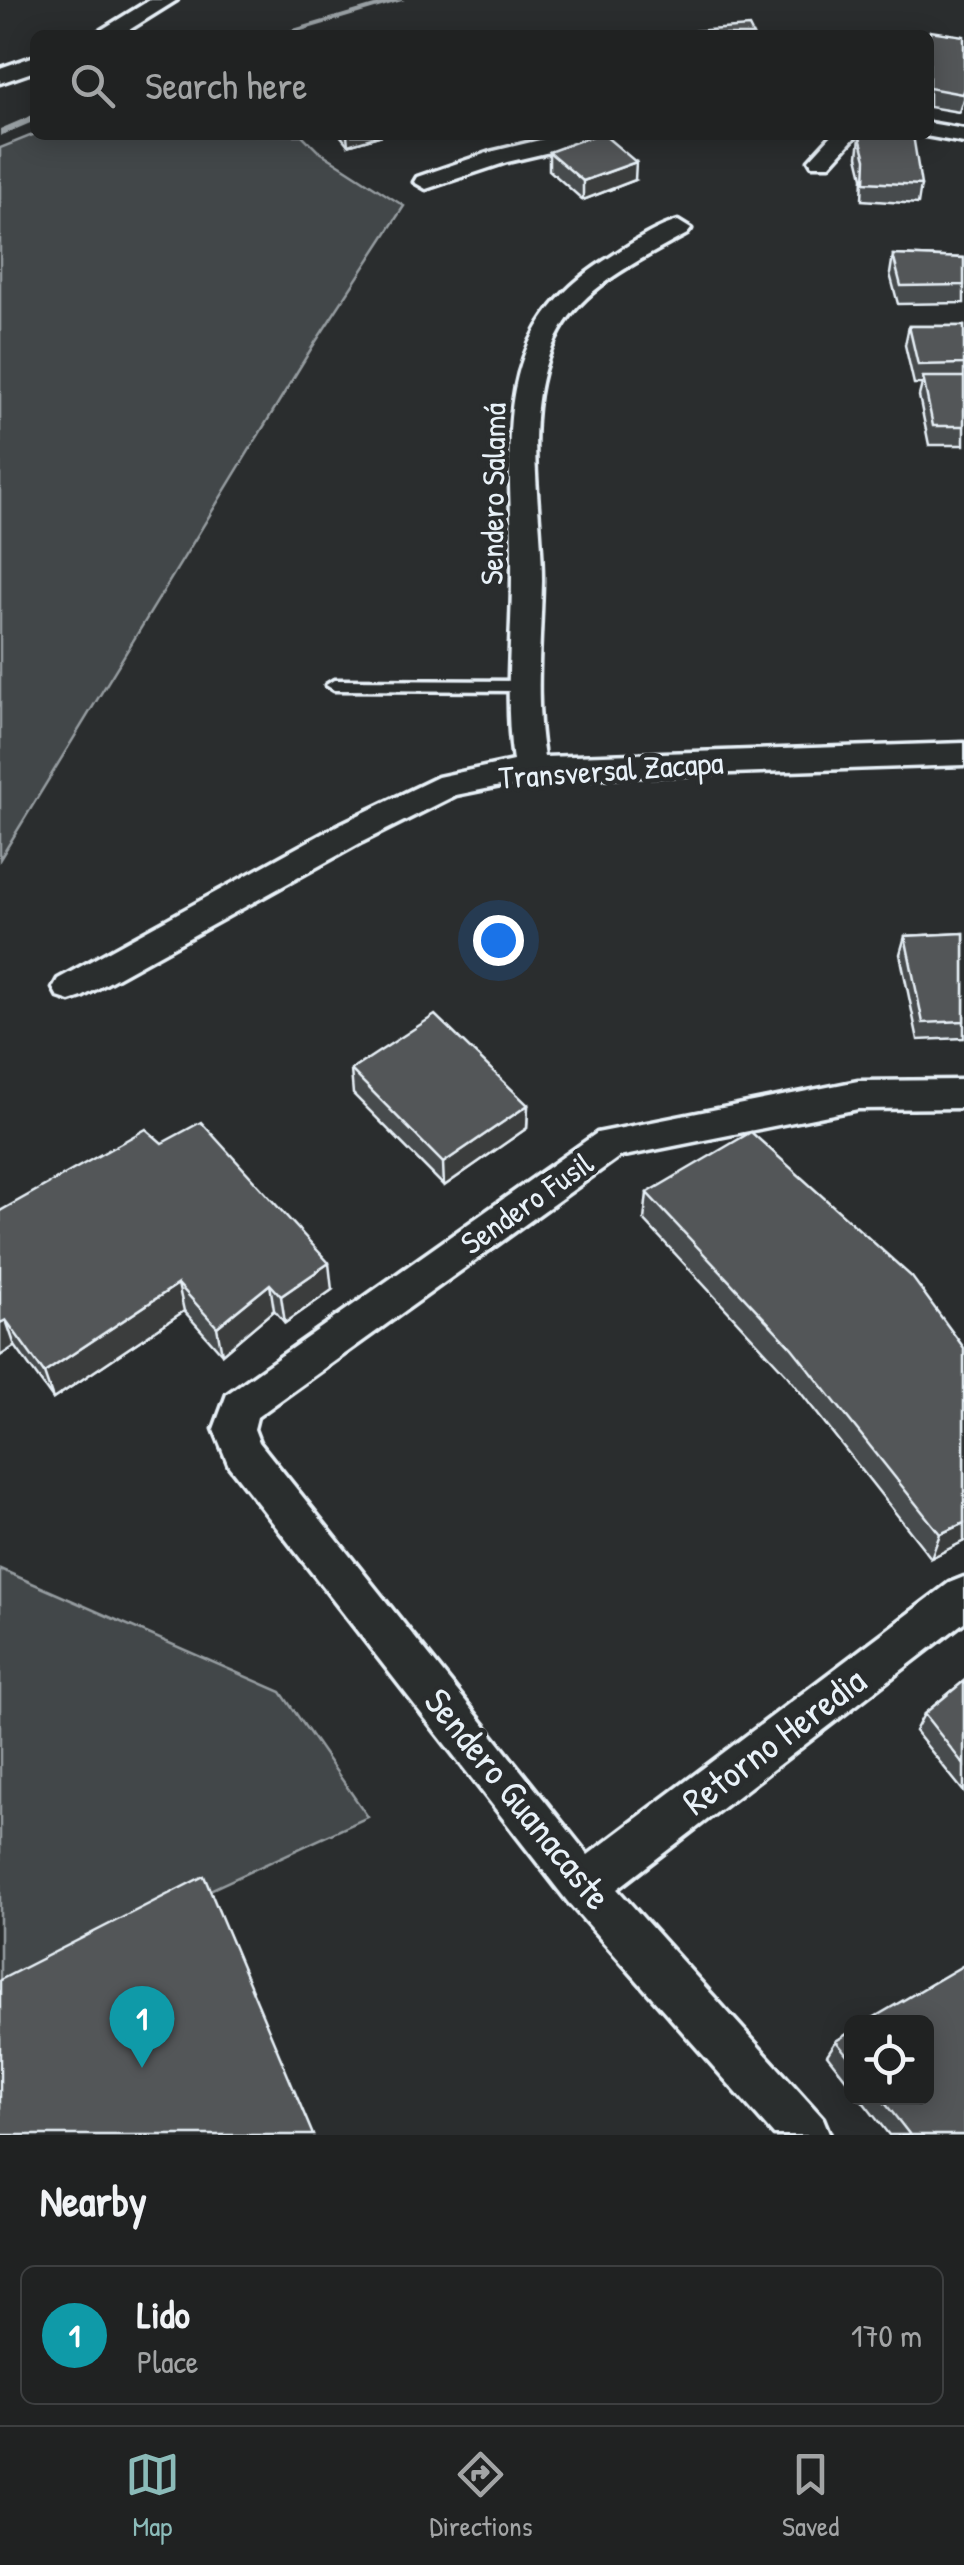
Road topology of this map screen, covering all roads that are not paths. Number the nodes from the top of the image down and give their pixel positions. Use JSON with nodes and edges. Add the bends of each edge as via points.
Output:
{"nodes":[{"id":1,"x":166,"y":0,"type":"edge"},
{"id":2,"x":113,"y":30,"type":"edge"},
{"id":3,"x":30,"y":65,"type":"edge"},
{"id":4,"x":0,"y":76,"type":"edge"},
{"id":5,"x":934,"y":131,"type":"edge"},
{"id":6,"x":964,"y":136,"type":"edge"},
{"id":7,"x":571,"y":140,"type":"edge"},
{"id":8,"x":841,"y":140,"type":"edge"},
{"id":9,"x":821,"y":160,"type":"dead end"},
{"id":10,"x":426,"y":182,"type":"dead end"},
{"id":11,"x":678,"y":229,"type":"dead end"},
{"id":12,"x":334,"y":684,"type":"dead end"},
{"id":13,"x":522,"y":686,"type":"junction"},
{"id":14,"x":964,"y":754,"type":"edge"},
{"id":15,"x":530,"y":768,"type":"junction"},
{"id":16,"x":70,"y":988,"type":"dead end"},
{"id":17,"x":964,"y":1094,"type":"edge"},
{"id":18,"x":244,"y":1453,"type":"joint"},
{"id":19,"x":964,"y":1597,"type":"edge"},
{"id":20,"x":584,"y":1886,"type":"junction"},
{"id":21,"x":806,"y":2135,"type":"edge"}],
"edges":[{"from":1,"to":2,"type":"street"},
{"from":3,"to":4,"type":"street"},
{"from":5,"to":6,"type":"street"},
{"from":7,"to":10,"type":"street"},
{"from":8,"to":9,"type":"street"},
{"from":11,"to":13,"type":"street","name":"Sendero Salamá","via":[[614,265],[568,302],[538,350],[522,422]]},
{"from":12,"to":13,"type":"lane"},
{"from":13,"to":15,"type":"street","name":"Sendero Salamá"},
{"from":14,"to":15,"type":"street","name":"Transversal Zacapa"},
{"from":15,"to":16,"type":"street","name":"Transversal Zacapa","via":[[449,785]]},
{"from":17,"to":18,"type":"street","name":"Sendero Fusil","via":[[858,1094],[610,1144],[241,1406],[234,1430]]},
{"from":18,"to":20,"type":"street","name":"Sendero Guanacaste"},
{"from":19,"to":20,"type":"street","name":"Retorno Heredia"},
{"from":20,"to":21,"type":"street","name":"Sendero Guanacaste"}]}
